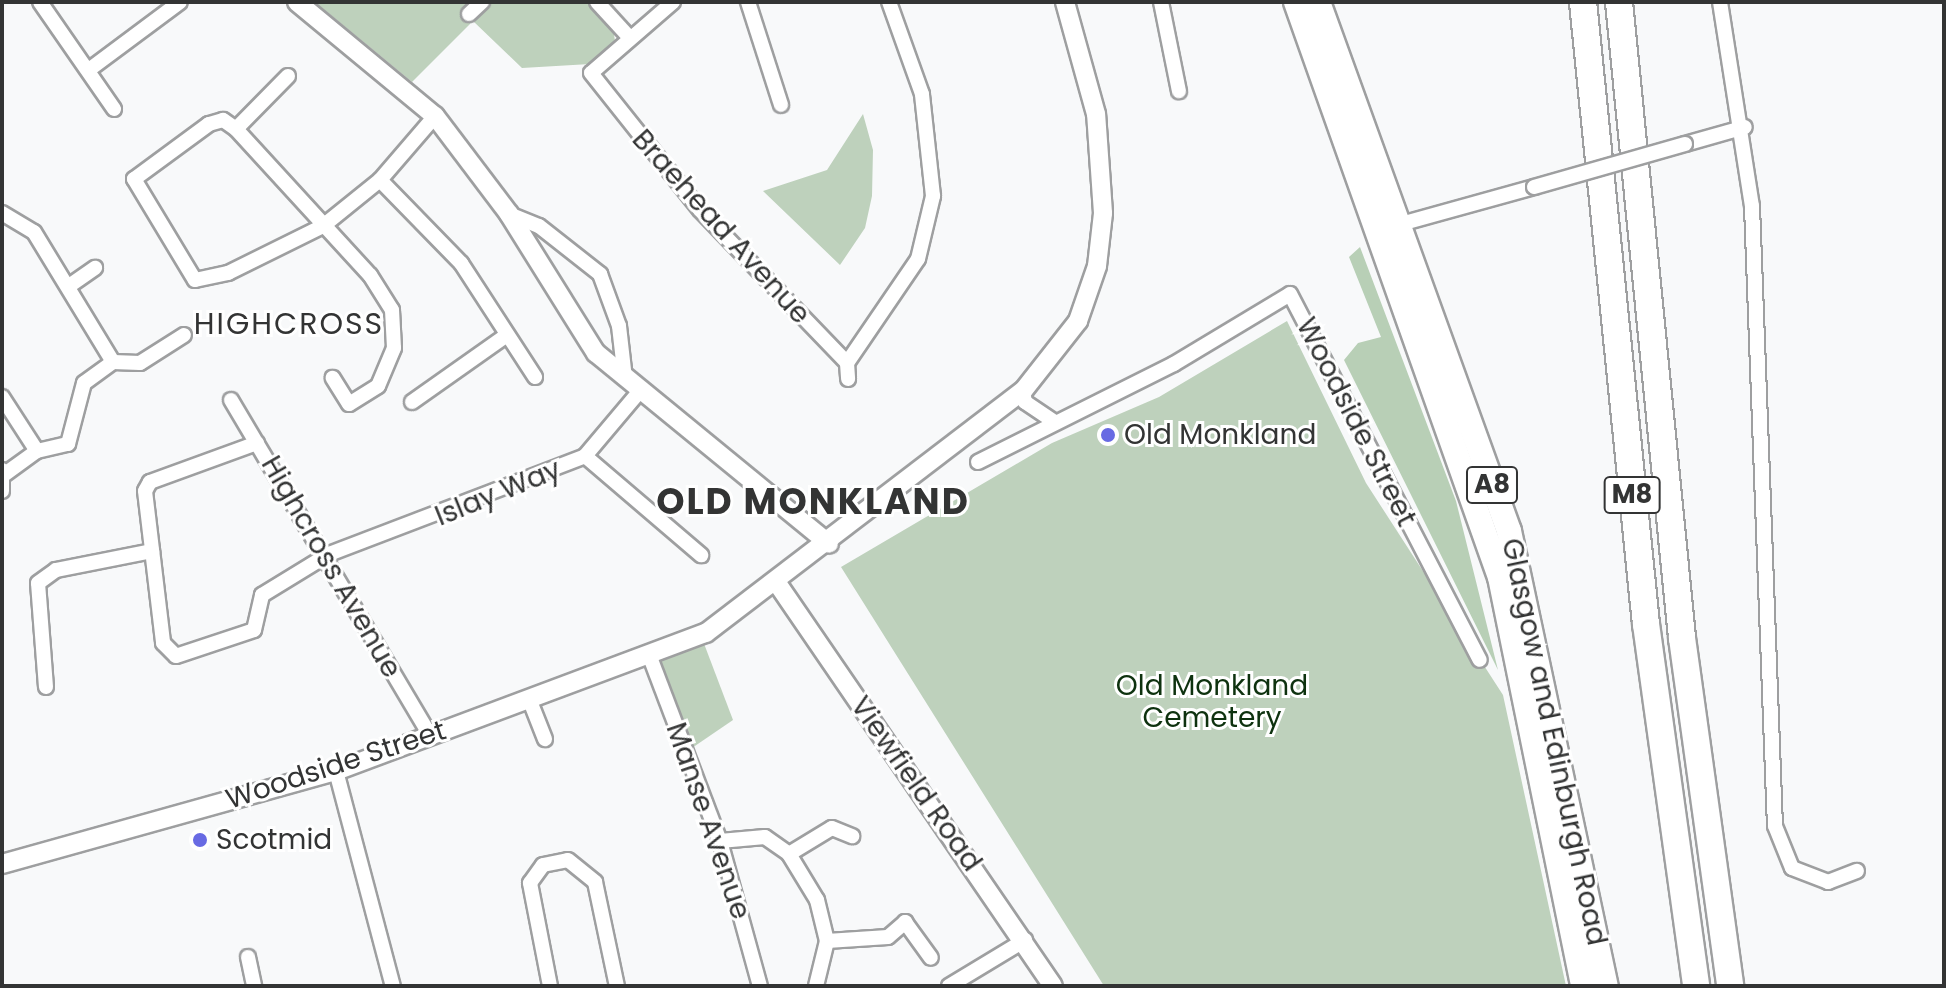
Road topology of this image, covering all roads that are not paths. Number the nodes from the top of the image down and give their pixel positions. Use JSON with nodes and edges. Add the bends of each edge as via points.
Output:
{"nodes":[{"id":1,"x":40,"y":2,"type":"edge"},
{"id":2,"x":180,"y":2,"type":"edge"},
{"id":3,"x":297,"y":2,"type":"edge"},
{"id":4,"x":482,"y":2,"type":"edge"},
{"id":5,"x":597,"y":2,"type":"edge"},
{"id":6,"x":673,"y":2,"type":"edge"},
{"id":7,"x":748,"y":2,"type":"edge"},
{"id":8,"x":889,"y":2,"type":"edge"},
{"id":9,"x":1065,"y":2,"type":"edge"},
{"id":10,"x":1161,"y":2,"type":"edge"},
{"id":11,"x":1296,"y":2,"type":"edge"},
{"id":12,"x":1318,"y":2,"type":"edge"},
{"id":13,"x":1583,"y":2,"type":"edge"},
{"id":14,"x":1619,"y":2,"type":"edge"},
{"id":15,"x":1720,"y":2,"type":"edge"},
{"id":16,"x":469,"y":14,"type":"dead end"},
{"id":17,"x":630,"y":38,"type":"junction"},
{"id":18,"x":90,"y":69,"type":"junction"},
{"id":19,"x":288,"y":76,"type":"dead end"},
{"id":20,"x":1179,"y":91,"type":"dead end"},
{"id":21,"x":781,"y":105,"type":"dead end"},
{"id":22,"x":114,"y":109,"type":"dead end"},
{"id":23,"x":435,"y":116,"type":"junction"},
{"id":24,"x":1745,"y":127,"type":"junction"},
{"id":25,"x":236,"y":129,"type":"junction"},
{"id":26,"x":380,"y":180,"type":"junction"},
{"id":27,"x":2,"y":213,"type":"edge"},
{"id":28,"x":509,"y":214,"type":"junction"},
{"id":29,"x":1397,"y":225,"type":"junction"},
{"id":30,"x":323,"y":226,"type":"junction"},
{"id":31,"x":95,"y":268,"type":"dead end"},
{"id":32,"x":69,"y":286,"type":"junction"},
{"id":33,"x":184,"y":335,"type":"dead end"},
{"id":34,"x":504,"y":337,"type":"junction"},
{"id":35,"x":113,"y":362,"type":"junction"},
{"id":36,"x":847,"y":363,"type":"junction"},
{"id":37,"x":535,"y":377,"type":"dead end"},
{"id":38,"x":333,"y":378,"type":"dead end"},
{"id":39,"x":848,"y":379,"type":"dead end"},
{"id":40,"x":632,"y":385,"type":"junction"},
{"id":41,"x":1023,"y":391,"type":"junction"},
{"id":42,"x":2,"y":397,"type":"edge"},
{"id":43,"x":231,"y":400,"type":"dead end"},
{"id":44,"x":412,"y":402,"type":"dead end"},
{"id":45,"x":1053,"y":421,"type":"junction"},
{"id":46,"x":257,"y":443,"type":"junction"},
{"id":47,"x":37,"y":451,"type":"junction"},
{"id":48,"x":585,"y":456,"type":"junction"},
{"id":49,"x":978,"y":462,"type":"dead end"},
{"id":50,"x":4,"y":472,"type":"edge"},
{"id":51,"x":2,"y":491,"type":"edge"},
{"id":52,"x":829,"y":544,"type":"junction"},
{"id":53,"x":152,"y":551,"type":"junction"},
{"id":54,"x":329,"y":554,"type":"junction"},
{"id":55,"x":701,"y":555,"type":"dead end"},
{"id":56,"x":777,"y":583,"type":"junction"},
{"id":57,"x":650,"y":657,"type":"junction"},
{"id":58,"x":1480,"y":660,"type":"dead end"},
{"id":59,"x":46,"y":687,"type":"dead end"},
{"id":60,"x":530,"y":701,"type":"junction"},
{"id":61,"x":430,"y":735,"type":"junction"},
{"id":62,"x":545,"y":739,"type":"dead end"},
{"id":63,"x":336,"y":771,"type":"junction"},
{"id":64,"x":852,"y":836,"type":"dead end"},
{"id":65,"x":720,"y":841,"type":"junction"},
{"id":66,"x":789,"y":854,"type":"junction"},
{"id":67,"x":2,"y":864,"type":"edge"},
{"id":68,"x":1857,"y":871,"type":"dead end"},
{"id":69,"x":1025,"y":940,"type":"junction"},
{"id":70,"x":827,"y":941,"type":"junction"},
{"id":71,"x":248,"y":957,"type":"dead end"},
{"id":72,"x":931,"y":958,"type":"dead end"},
{"id":73,"x":546,"y":985,"type":"edge"},
{"id":74,"x":819,"y":985,"type":"edge"},
{"id":75,"x":254,"y":986,"type":"edge"},
{"id":76,"x":393,"y":986,"type":"edge"},
{"id":77,"x":617,"y":986,"type":"edge"},
{"id":78,"x":760,"y":986,"type":"edge"},
{"id":79,"x":949,"y":986,"type":"edge"},
{"id":80,"x":1053,"y":986,"type":"edge"},
{"id":81,"x":1583,"y":986,"type":"edge"},
{"id":82,"x":1606,"y":986,"type":"edge"},
{"id":83,"x":1696,"y":986,"type":"edge"},
{"id":84,"x":1730,"y":986,"type":"edge"}],
"edges":[{"from":1,"to":18,"type":"street"},
{"from":2,"to":18,"type":"street"},
{"from":3,"to":23,"type":"street"},
{"from":4,"to":16,"type":"street"},
{"from":5,"to":17,"type":"street"},
{"from":6,"to":17,"type":"street"},
{"from":7,"to":21,"type":"street"},
{"from":8,"to":36,"type":"street","via":[[922,94],[933,196],[913,270]]},
{"from":9,"to":41,"type":"street","name":"Woodside Street","via":[[1096,114],[1103,213],[1097,266],[1078,321]]},
{"from":10,"to":20,"type":"street"},
{"from":11,"to":81,"type":"highway","name":"Glasgow and Edinburgh Road","number":"A8","via":[[1500,577]]},
{"from":12,"to":29,"type":"highway","name":"Glasgow and Edinburgh Road","number":"A8"},
{"from":13,"to":83,"type":"highway","number":"M8","via":[[1646,624]]},
{"from":14,"to":84,"type":"highway","number":"M8","via":[[1682,638]]},
{"from":15,"to":24,"type":"street"},
{"from":17,"to":36,"type":"street","name":"Braehead Avenue","via":[[591,73],[690,200]]},
{"from":18,"to":22,"type":"street"},
{"from":19,"to":25,"type":"street"},
{"from":23,"to":26,"type":"street"},
{"from":23,"to":28,"type":"street"},
{"from":24,"to":29,"type":"street","bridge":true},
{"from":24,"to":68,"type":"street","via":[[1775,826],[1792,868],[1828,882]]},
{"from":25,"to":30,"type":"street"},
{"from":25,"to":30,"type":"street","via":[[223,120],[209,124],[134,179],[195,280],[228,273]]},
{"from":26,"to":30,"type":"street"},
{"from":26,"to":34,"type":"street","via":[[461,263]]},
{"from":27,"to":32,"type":"street","via":[[34,232]]},
{"from":28,"to":40,"type":"street","via":[[582,333]]},
{"from":28,"to":40,"type":"street","via":[[562,241],[600,274]]},
{"from":29,"to":82,"type":"highway","name":"Glasgow and Edinburgh Road","number":"A8","via":[[1509,531]]},
{"from":30,"to":38,"type":"street","via":[[370,275],[394,320],[394,348],[378,386],[349,404]]},
{"from":31,"to":32,"type":"street"},
{"from":32,"to":35,"type":"street"},
{"from":33,"to":35,"type":"street","via":[[140,363]]},
{"from":34,"to":37,"type":"street"},
{"from":34,"to":44,"type":"street"},
{"from":35,"to":47,"type":"street","via":[[84,383],[73,438]]},
{"from":36,"to":39,"type":"street"},
{"from":40,"to":48,"type":"street","name":"Islay Way"},
{"from":40,"to":52,"type":"street"},
{"from":41,"to":45,"type":"street","via":[[1025,402]]},
{"from":41,"to":52,"type":"street","name":"Woodside Street"},
{"from":42,"to":47,"type":"street"},
{"from":43,"to":46,"type":"street","name":"Highcross Avenue"},
{"from":45,"to":49,"type":"street","name":"Woodside Street"},
{"from":45,"to":58,"type":"street","name":"Woodside Street","via":[[1174,364],[1290,294]]},
{"from":46,"to":53,"type":"street","via":[[150,482]]},
{"from":46,"to":54,"type":"street","name":"Highcross Avenue"},
{"from":47,"to":50,"type":"street"},
{"from":48,"to":54,"type":"street","name":"Islay Way"},
{"from":48,"to":55,"type":"street"},
{"from":50,"to":51,"type":"street"},
{"from":52,"to":56,"type":"street","name":"Woodside Street"},
{"from":53,"to":54,"type":"street","name":"Islay Way","via":[[163,643],[176,656],[254,630],[262,595]]},
{"from":53,"to":59,"type":"street","via":[[56,570],[38,583]]},
{"from":54,"to":61,"type":"street","name":"Highcross Avenue"},
{"from":56,"to":57,"type":"street","name":"Woodside Street","via":[[706,633]]},
{"from":56,"to":69,"type":"street","name":"Viewfield Road"},
{"from":57,"to":60,"type":"street","name":"Woodside Street"},
{"from":57,"to":65,"type":"street","name":"Manse Avenue"},
{"from":60,"to":61,"type":"street","name":"Woodside Street"},
{"from":60,"to":62,"type":"street"},
{"from":61,"to":63,"type":"street","name":"Woodside Street"},
{"from":63,"to":67,"type":"street","name":"Woodside Street"},
{"from":63,"to":76,"type":"street"},
{"from":64,"to":66,"type":"street","via":[[832,828]]},
{"from":65,"to":66,"type":"street","via":[[765,837]]},
{"from":65,"to":78,"type":"street","name":"Manse Avenue"},
{"from":66,"to":70,"type":"street","via":[[817,900]]},
{"from":69,"to":79,"type":"street"},
{"from":69,"to":80,"type":"street","name":"Viewfield Road"},
{"from":70,"to":72,"type":"street","via":[[888,937],[905,922]]},
{"from":70,"to":74,"type":"street"},
{"from":71,"to":75,"type":"street"},
{"from":73,"to":77,"type":"street","via":[[530,883],[543,865],[568,860],[595,882]]}]}
